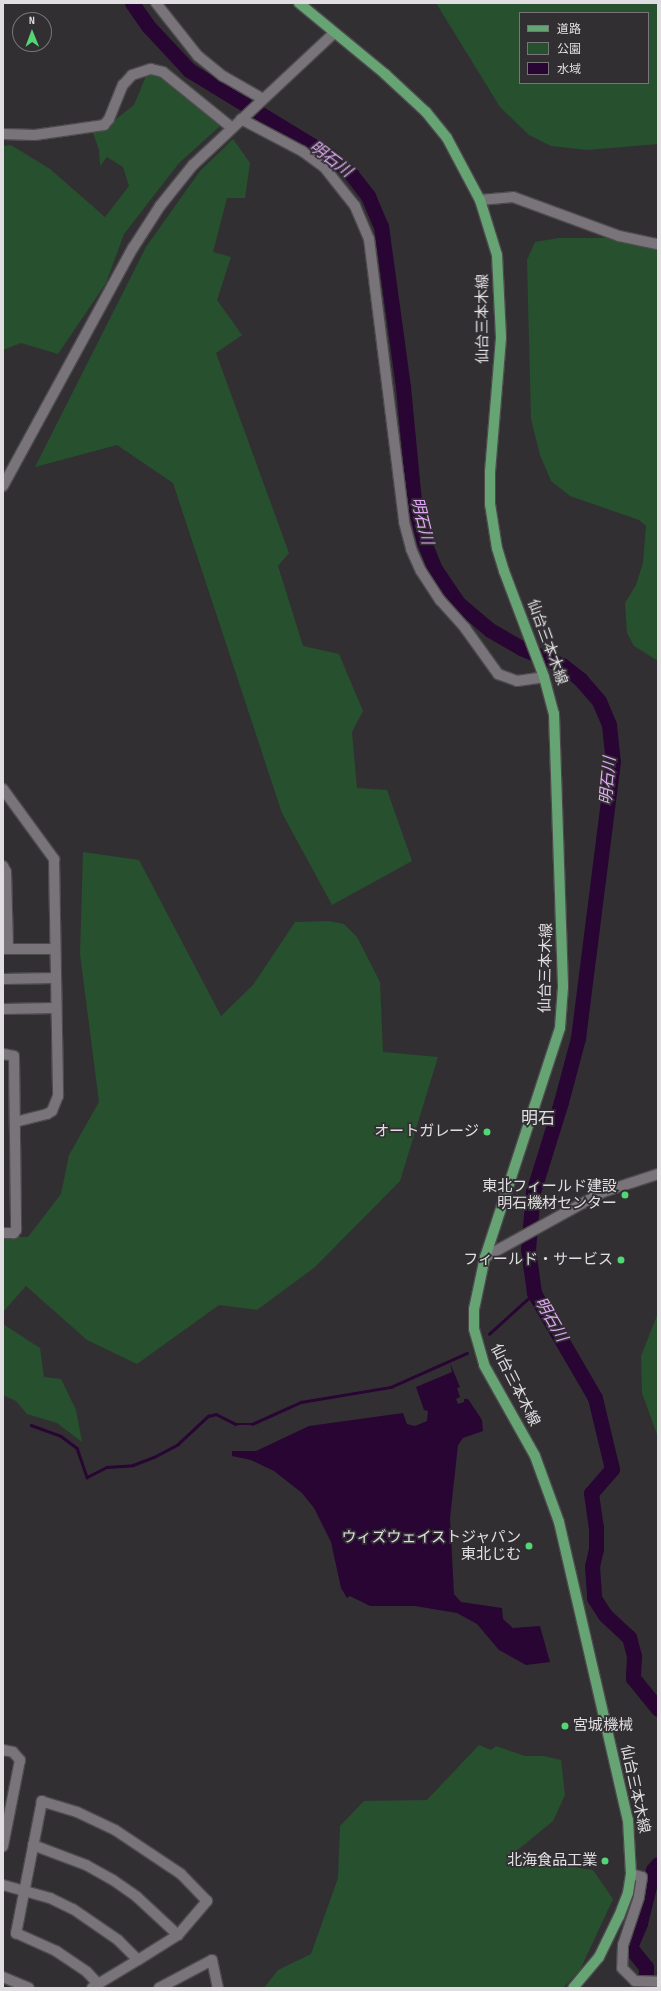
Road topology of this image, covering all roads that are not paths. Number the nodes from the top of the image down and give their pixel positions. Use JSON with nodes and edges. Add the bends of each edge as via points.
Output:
{"nodes":[{"id":1,"x":156,"y":3,"type":"edge"},
{"id":2,"x":299,"y":3,"type":"edge"},
{"id":3,"x":334,"y":33,"type":"junction"},
{"id":4,"x":262,"y":100,"type":"junction"},
{"id":5,"x":242,"y":118,"type":"junction"},
{"id":6,"x":231,"y":127,"type":"junction"},
{"id":7,"x":3,"y":134,"type":"edge"},
{"id":8,"x":480,"y":200,"type":"junction"},
{"id":9,"x":658,"y":244,"type":"edge"},
{"id":10,"x":3,"y":486,"type":"edge"},
{"id":11,"x":542,"y":672,"type":"junction"},
{"id":12,"x":3,"y":789,"type":"edge"},
{"id":13,"x":3,"y":866,"type":"edge"},
{"id":14,"x":5,"y":904,"type":"edge"},
{"id":15,"x":5,"y":949,"type":"edge"},
{"id":16,"x":55,"y":949,"type":"junction"},
{"id":17,"x":56,"y":978,"type":"junction"},
{"id":18,"x":3,"y":979,"type":"edge"},
{"id":19,"x":56,"y":1008,"type":"junction"},
{"id":20,"x":3,"y":1009,"type":"edge"},
{"id":21,"x":3,"y":1054,"type":"edge"},
{"id":22,"x":14,"y":1122,"type":"junction"},
{"id":23,"x":658,"y":1174,"type":"edge"},
{"id":24,"x":3,"y":1233,"type":"edge"},
{"id":25,"x":485,"y":1257,"type":"junction"},
{"id":26,"x":3,"y":1750,"type":"edge"},
{"id":27,"x":3,"y":1756,"type":"edge"},
{"id":28,"x":20,"y":1760,"type":"junction"},
{"id":29,"x":3,"y":1844,"type":"edge"},
{"id":30,"x":34,"y":1845,"type":"junction"},
{"id":31,"x":631,"y":1874,"type":"junction"},
{"id":32,"x":3,"y":1885,"type":"edge"},
{"id":33,"x":25,"y":1890,"type":"junction"},
{"id":34,"x":178,"y":1935,"type":"junction"},
{"id":35,"x":138,"y":1960,"type":"junction"},
{"id":36,"x":3,"y":1976,"type":"edge"},
{"id":37,"x":650,"y":1981,"type":"edge"},
{"id":38,"x":95,"y":1986,"type":"edge"},
{"id":39,"x":29,"y":1988,"type":"edge"},
{"id":40,"x":160,"y":1988,"type":"edge"},
{"id":41,"x":218,"y":1988,"type":"edge"},
{"id":42,"x":573,"y":1988,"type":"edge"}],
"edges":[{"from":1,"to":4,"type":"street","via":[[198,56],[223,76]]},
{"from":2,"to":3,"type":"main road","name":"仙台三本木線"},
{"from":3,"to":4,"type":"street"},
{"from":3,"to":8,"type":"main road","name":"仙台三本木線","via":[[385,74],[426,112],[447,138]]},
{"from":4,"to":5,"type":"street"},
{"from":5,"to":6,"type":"street"},
{"from":5,"to":11,"type":"street","via":[[324,167],[355,206],[368,239],[404,522],[420,571],[498,674],[517,681]]},
{"from":6,"to":7,"type":"street","via":[[163,72],[151,70],[132,75],[123,85],[104,125],[35,135]]},
{"from":6,"to":10,"type":"street","via":[[175,185],[144,230]]},
{"from":8,"to":9,"type":"street","via":[[513,197],[619,236]]},
{"from":8,"to":11,"type":"main road","name":"仙台三本木線","via":[[496,255],[501,317],[490,504],[500,560]]},
{"from":11,"to":25,"type":"main road","name":"仙台三本木線","via":[[552,703],[557,738],[562,1010],[547,1069]]},
{"from":12,"to":16,"type":"street","via":[[54,859]]},
{"from":13,"to":14,"type":"street","via":[[6,872]]},
{"from":14,"to":15,"type":"street"},
{"from":15,"to":16,"type":"street"},
{"from":16,"to":17,"type":"street"},
{"from":17,"to":18,"type":"street"},
{"from":17,"to":19,"type":"street"},
{"from":19,"to":20,"type":"street"},
{"from":19,"to":22,"type":"street","via":[[56,1102],[47,1114]]},
{"from":21,"to":22,"type":"street","via":[[14,1056]]},
{"from":22,"to":24,"type":"street","via":[[16,1230],[14,1233]]},
{"from":23,"to":25,"type":"street","via":[[603,1192]]},
{"from":25,"to":31,"type":"main road","name":"仙台三本木線","via":[[474,1308],[476,1340],[484,1365],[535,1456],[559,1522],[628,1820]]},
{"from":26,"to":28,"type":"street","via":[[13,1752]]},
{"from":27,"to":28,"type":"street"},
{"from":28,"to":29,"type":"street"},
{"from":30,"to":33,"type":"street"},
{"from":30,"to":34,"type":"street","via":[[86,1865],[113,1880],[137,1897]]},
{"from":30,"to":34,"type":"street","via":[[42,1801],[90,1818],[144,1847],[181,1874],[207,1901]]},
{"from":31,"to":37,"type":"street","via":[[642,1877],[640,1897],[620,1961],[622,1968],[635,1981]]},
{"from":31,"to":42,"type":"main road","name":"仙台三本木線","via":[[628,1892],[609,1938],[599,1956]]},
{"from":32,"to":33,"type":"street"},
{"from":33,"to":35,"type":"street","via":[[73,1909],[118,1940]]},
{"from":33,"to":38,"type":"street","via":[[16,1933],[62,1954],[86,1972]]},
{"from":34,"to":35,"type":"street"},
{"from":35,"to":38,"type":"street"},
{"from":36,"to":39,"type":"street"},
{"from":40,"to":41,"type":"street","via":[[212,1960]]}]}
